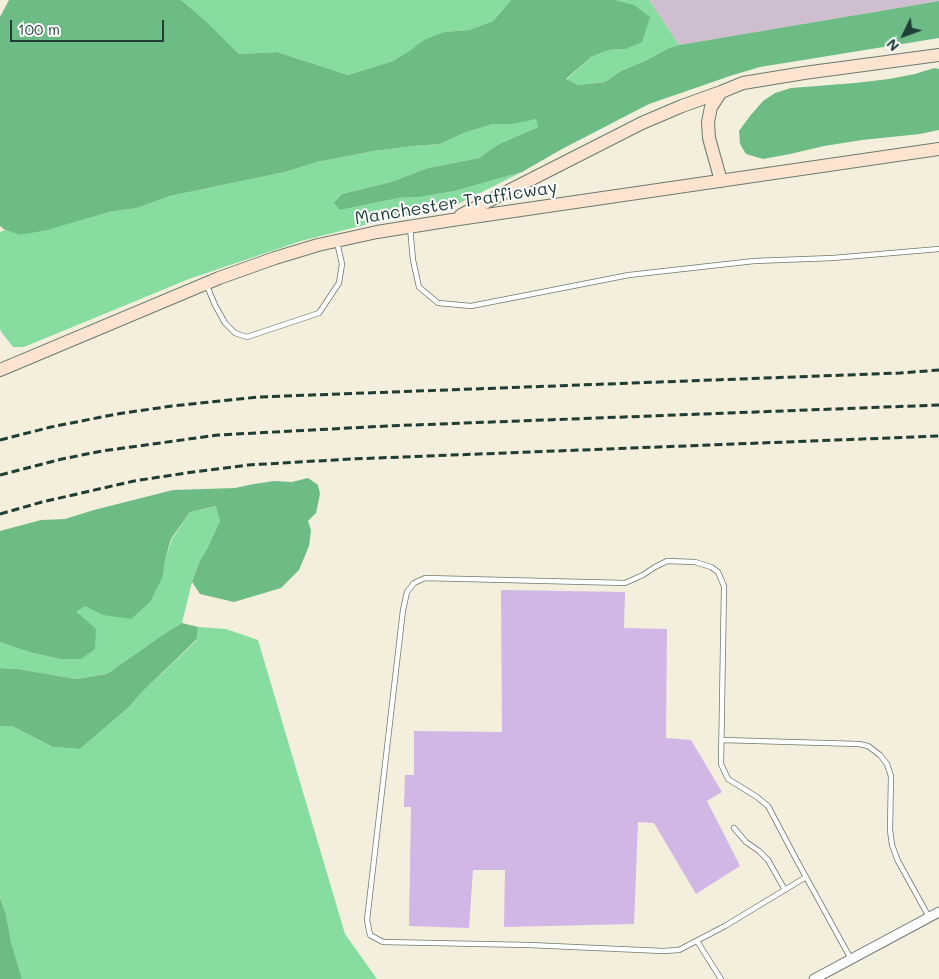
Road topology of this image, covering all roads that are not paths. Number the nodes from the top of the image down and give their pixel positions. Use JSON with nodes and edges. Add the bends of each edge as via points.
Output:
{"nodes":[{"id":1,"x":939,"y":55,"type":"edge"},
{"id":2,"x":722,"y":92,"type":"junction"},
{"id":3,"x":939,"y":149,"type":"edge"},
{"id":4,"x":721,"y":180,"type":"junction"},
{"id":5,"x":452,"y":220,"type":"junction"},
{"id":6,"x":410,"y":227,"type":"junction"},
{"id":7,"x":337,"y":241,"type":"junction"},
{"id":8,"x":939,"y":248,"type":"edge"},
{"id":9,"x":206,"y":284,"type":"junction"},
{"id":10,"x":1,"y":367,"type":"edge"},
{"id":11,"x":722,"y":740,"type":"junction"},
{"id":12,"x":734,"y":828,"type":"dead end"},
{"id":13,"x":806,"y":877,"type":"junction"},
{"id":14,"x":785,"y":890,"type":"junction"},
{"id":15,"x":939,"y":912,"type":"edge"},
{"id":16,"x":929,"y":917,"type":"junction"},
{"id":17,"x":697,"y":941,"type":"junction"},
{"id":18,"x":851,"y":959,"type":"junction"},
{"id":19,"x":721,"y":979,"type":"edge"},
{"id":20,"x":814,"y":979,"type":"edge"}],
"edges":[{"from":1,"to":2,"type":"main road","via":[[760,80]]},
{"from":2,"to":4,"type":"main road","via":[[712,107],[708,122],[708,138]]},
{"from":2,"to":5,"type":"main road","via":[[642,123]]},
{"from":3,"to":4,"type":"main road","name":"Manchester Trafficway"},
{"from":4,"to":5,"type":"main road","name":"Manchester Trafficway"},
{"from":5,"to":6,"type":"main road","name":"Manchester Trafficway"},
{"from":6,"to":7,"type":"main road","name":"Manchester Trafficway"},
{"from":6,"to":8,"type":"lane","via":[[419,287],[438,302],[471,306],[629,275],[754,261],[833,258]]},
{"from":7,"to":9,"type":"main road","name":"Manchester Trafficway","via":[[275,258]]},
{"from":7,"to":9,"type":"lane","via":[[342,264],[340,283],[319,313],[247,337],[235,333],[225,323]]},
{"from":9,"to":10,"type":"main road","name":"Manchester Trafficway"},
{"from":11,"to":13,"type":"lane","via":[[721,764],[728,779],[768,806]]},
{"from":11,"to":16,"type":"lane","via":[[859,744],[880,755],[891,776],[892,845]]},
{"from":11,"to":17,"type":"lane","via":[[724,586],[718,572],[711,567],[695,562],[667,562],[625,583],[425,578],[414,583],[407,592],[367,920],[370,935],[383,942],[663,951],[679,950]]},
{"from":12,"to":14,"type":"lane","via":[[768,860]]},
{"from":13,"to":14,"type":"lane"},
{"from":13,"to":18,"type":"lane"},
{"from":14,"to":17,"type":"lane"},
{"from":15,"to":16,"type":"street"},
{"from":16,"to":18,"type":"street"},
{"from":17,"to":19,"type":"lane"},
{"from":18,"to":20,"type":"street"}]}
